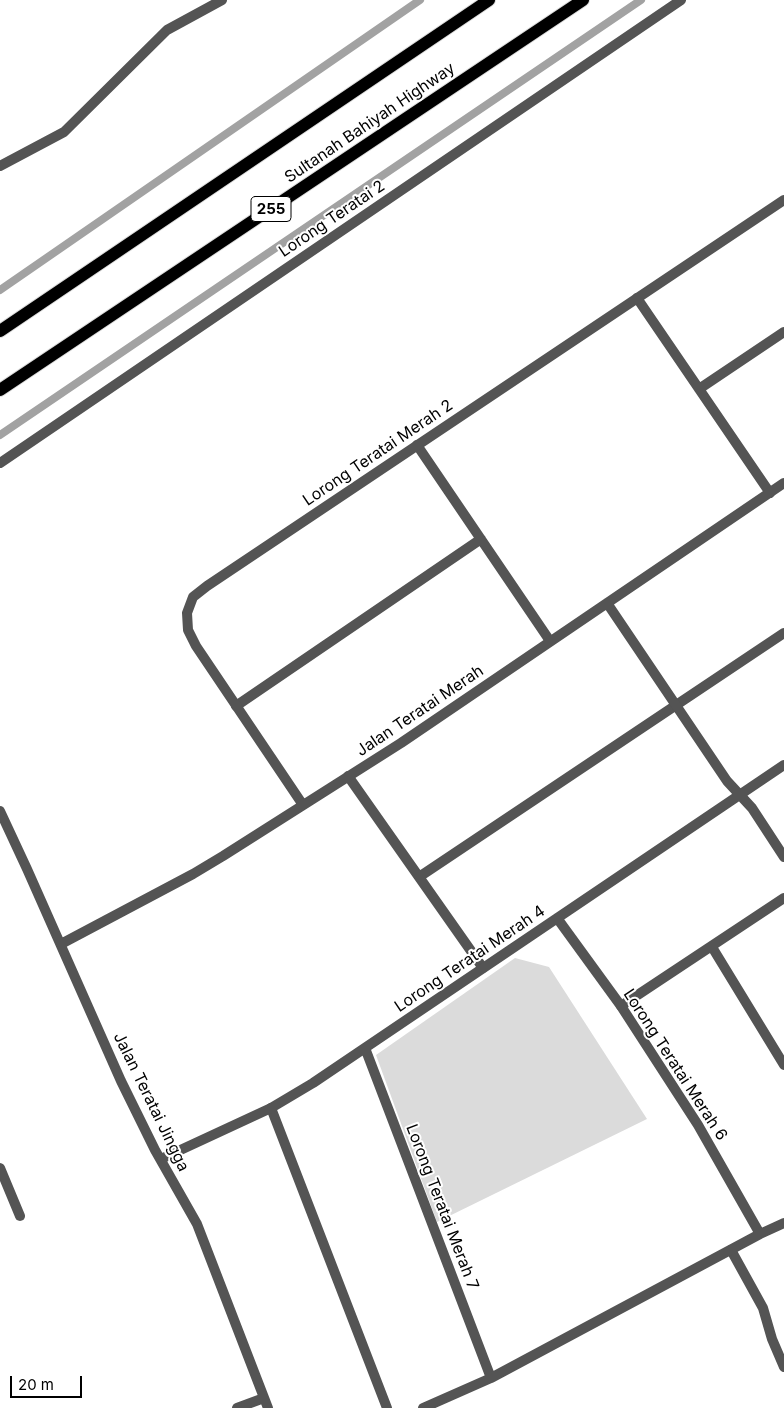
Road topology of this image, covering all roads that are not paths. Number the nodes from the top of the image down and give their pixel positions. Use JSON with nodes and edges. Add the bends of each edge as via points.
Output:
{"nodes":[{"id":1,"x":222,"y":0,"type":"edge"},
{"id":2,"x":488,"y":0,"type":"edge"},
{"id":3,"x":583,"y":0,"type":"edge"},
{"id":4,"x":681,"y":0,"type":"edge"},
{"id":5,"x":0,"y":166,"type":"edge"},
{"id":6,"x":784,"y":200,"type":"edge"},
{"id":7,"x":637,"y":298,"type":"junction"},
{"id":8,"x":0,"y":331,"type":"edge"},
{"id":9,"x":784,"y":332,"type":"edge"},
{"id":10,"x":699,"y":389,"type":"junction"},
{"id":11,"x":0,"y":390,"type":"edge"},
{"id":12,"x":417,"y":445,"type":"junction"},
{"id":13,"x":0,"y":463,"type":"edge"},
{"id":14,"x":784,"y":483,"type":"edge"},
{"id":15,"x":770,"y":493,"type":"junction"},
{"id":16,"x":481,"y":539,"type":"junction"},
{"id":17,"x":607,"y":603,"type":"junction"},
{"id":18,"x":784,"y":632,"type":"edge"},
{"id":19,"x":550,"y":641,"type":"junction"},
{"id":20,"x":676,"y":705,"type":"junction"},
{"id":21,"x":236,"y":706,"type":"junction"},
{"id":22,"x":784,"y":765,"type":"edge"},
{"id":23,"x":348,"y":776,"type":"junction"},
{"id":24,"x":740,"y":795,"type":"junction"},
{"id":25,"x":303,"y":805,"type":"junction"},
{"id":26,"x":1,"y":818,"type":"edge"},
{"id":27,"x":784,"y":857,"type":"edge"},
{"id":28,"x":419,"y":877,"type":"junction"},
{"id":29,"x":784,"y":898,"type":"edge"},
{"id":30,"x":557,"y":918,"type":"junction"},
{"id":31,"x":61,"y":944,"type":"junction"},
{"id":32,"x":712,"y":947,"type":"junction"},
{"id":33,"x":483,"y":968,"type":"junction"},
{"id":34,"x":621,"y":1006,"type":"junction"},
{"id":35,"x":365,"y":1048,"type":"junction"},
{"id":36,"x":784,"y":1065,"type":"edge"},
{"id":37,"x":271,"y":1108,"type":"junction"},
{"id":38,"x":161,"y":1160,"type":"junction"},
{"id":39,"x":0,"y":1168,"type":"edge"},
{"id":40,"x":20,"y":1216,"type":"dead end"},
{"id":41,"x":784,"y":1222,"type":"edge"},
{"id":42,"x":760,"y":1234,"type":"junction"},
{"id":43,"x":731,"y":1250,"type":"junction"},
{"id":44,"x":784,"y":1367,"type":"edge"},
{"id":45,"x":491,"y":1378,"type":"junction"},
{"id":46,"x":266,"y":1403,"type":"edge"},
{"id":47,"x":237,"y":1408,"type":"edge"},
{"id":48,"x":387,"y":1408,"type":"edge"},
{"id":49,"x":423,"y":1408,"type":"edge"}],
"edges":[{"from":1,"to":5,"type":"street","via":[[168,30],[64,132]]},
{"from":2,"to":8,"type":"main road"},
{"from":3,"to":11,"type":"main road","name":"Sultanah Bahiyah Highway","number":"255"},
{"from":4,"to":13,"type":"street","name":"Lorong Teratai 2"},
{"from":6,"to":7,"type":"street","name":"Lorong Teratai Merah 2"},
{"from":7,"to":10,"type":"street"},
{"from":7,"to":12,"type":"street","name":"Lorong Teratai Merah 2"},
{"from":9,"to":10,"type":"street"},
{"from":10,"to":15,"type":"street"},
{"from":12,"to":16,"type":"street"},
{"from":12,"to":21,"type":"street","name":"Lorong Teratai Merah 2","via":[[193,597],[187,613],[188,630]]},
{"from":14,"to":15,"type":"street","name":"Jalan Teratai Merah"},
{"from":15,"to":17,"type":"street","name":"Jalan Teratai Merah"},
{"from":16,"to":19,"type":"street"},
{"from":16,"to":21,"type":"street"},
{"from":17,"to":19,"type":"street","name":"Jalan Teratai Merah"},
{"from":17,"to":20,"type":"street"},
{"from":18,"to":20,"type":"street"},
{"from":19,"to":23,"type":"street","name":"Jalan Teratai Merah"},
{"from":20,"to":24,"type":"street"},
{"from":20,"to":28,"type":"street"},
{"from":21,"to":25,"type":"street","name":"Lorong Teratai Merah 2"},
{"from":22,"to":24,"type":"street","name":"Lorong Teratai Merah 4"},
{"from":23,"to":25,"type":"street","name":"Jalan Teratai Merah"},
{"from":23,"to":28,"type":"street"},
{"from":24,"to":27,"type":"street"},
{"from":24,"to":30,"type":"street","name":"Lorong Teratai Merah 4"},
{"from":25,"to":31,"type":"street","name":"Jalan Teratai Merah","via":[[193,874]]},
{"from":26,"to":31,"type":"street","name":"Jalan Teratai Jingga"},
{"from":28,"to":33,"type":"street"},
{"from":29,"to":32,"type":"street"},
{"from":30,"to":33,"type":"street","name":"Lorong Teratai Merah 4"},
{"from":30,"to":34,"type":"street","name":"Lorong Teratai Merah 6"},
{"from":31,"to":38,"type":"street","name":"Jalan Teratai Jingga","via":[[121,1081]]},
{"from":32,"to":34,"type":"street"},
{"from":32,"to":36,"type":"street"},
{"from":33,"to":35,"type":"street","name":"Lorong Teratai Merah 4"},
{"from":34,"to":42,"type":"street","name":"Lorong Teratai Merah 6","via":[[698,1125]]},
{"from":35,"to":37,"type":"street","name":"Lorong Teratai Merah 4"},
{"from":35,"to":45,"type":"street","name":"Lorong Teratai Merah 7"},
{"from":37,"to":38,"type":"street","name":"Lorong Teratai Merah 4"},
{"from":37,"to":48,"type":"street"},
{"from":38,"to":46,"type":"street","name":"Jalan Teratai Jingga","via":[[197,1224]]},
{"from":39,"to":40,"type":"street"},
{"from":41,"to":42,"type":"street"},
{"from":42,"to":43,"type":"street"},
{"from":43,"to":44,"type":"street","via":[[763,1308]]},
{"from":43,"to":45,"type":"street"},
{"from":45,"to":49,"type":"street"},
{"from":46,"to":47,"type":"street"}]}
